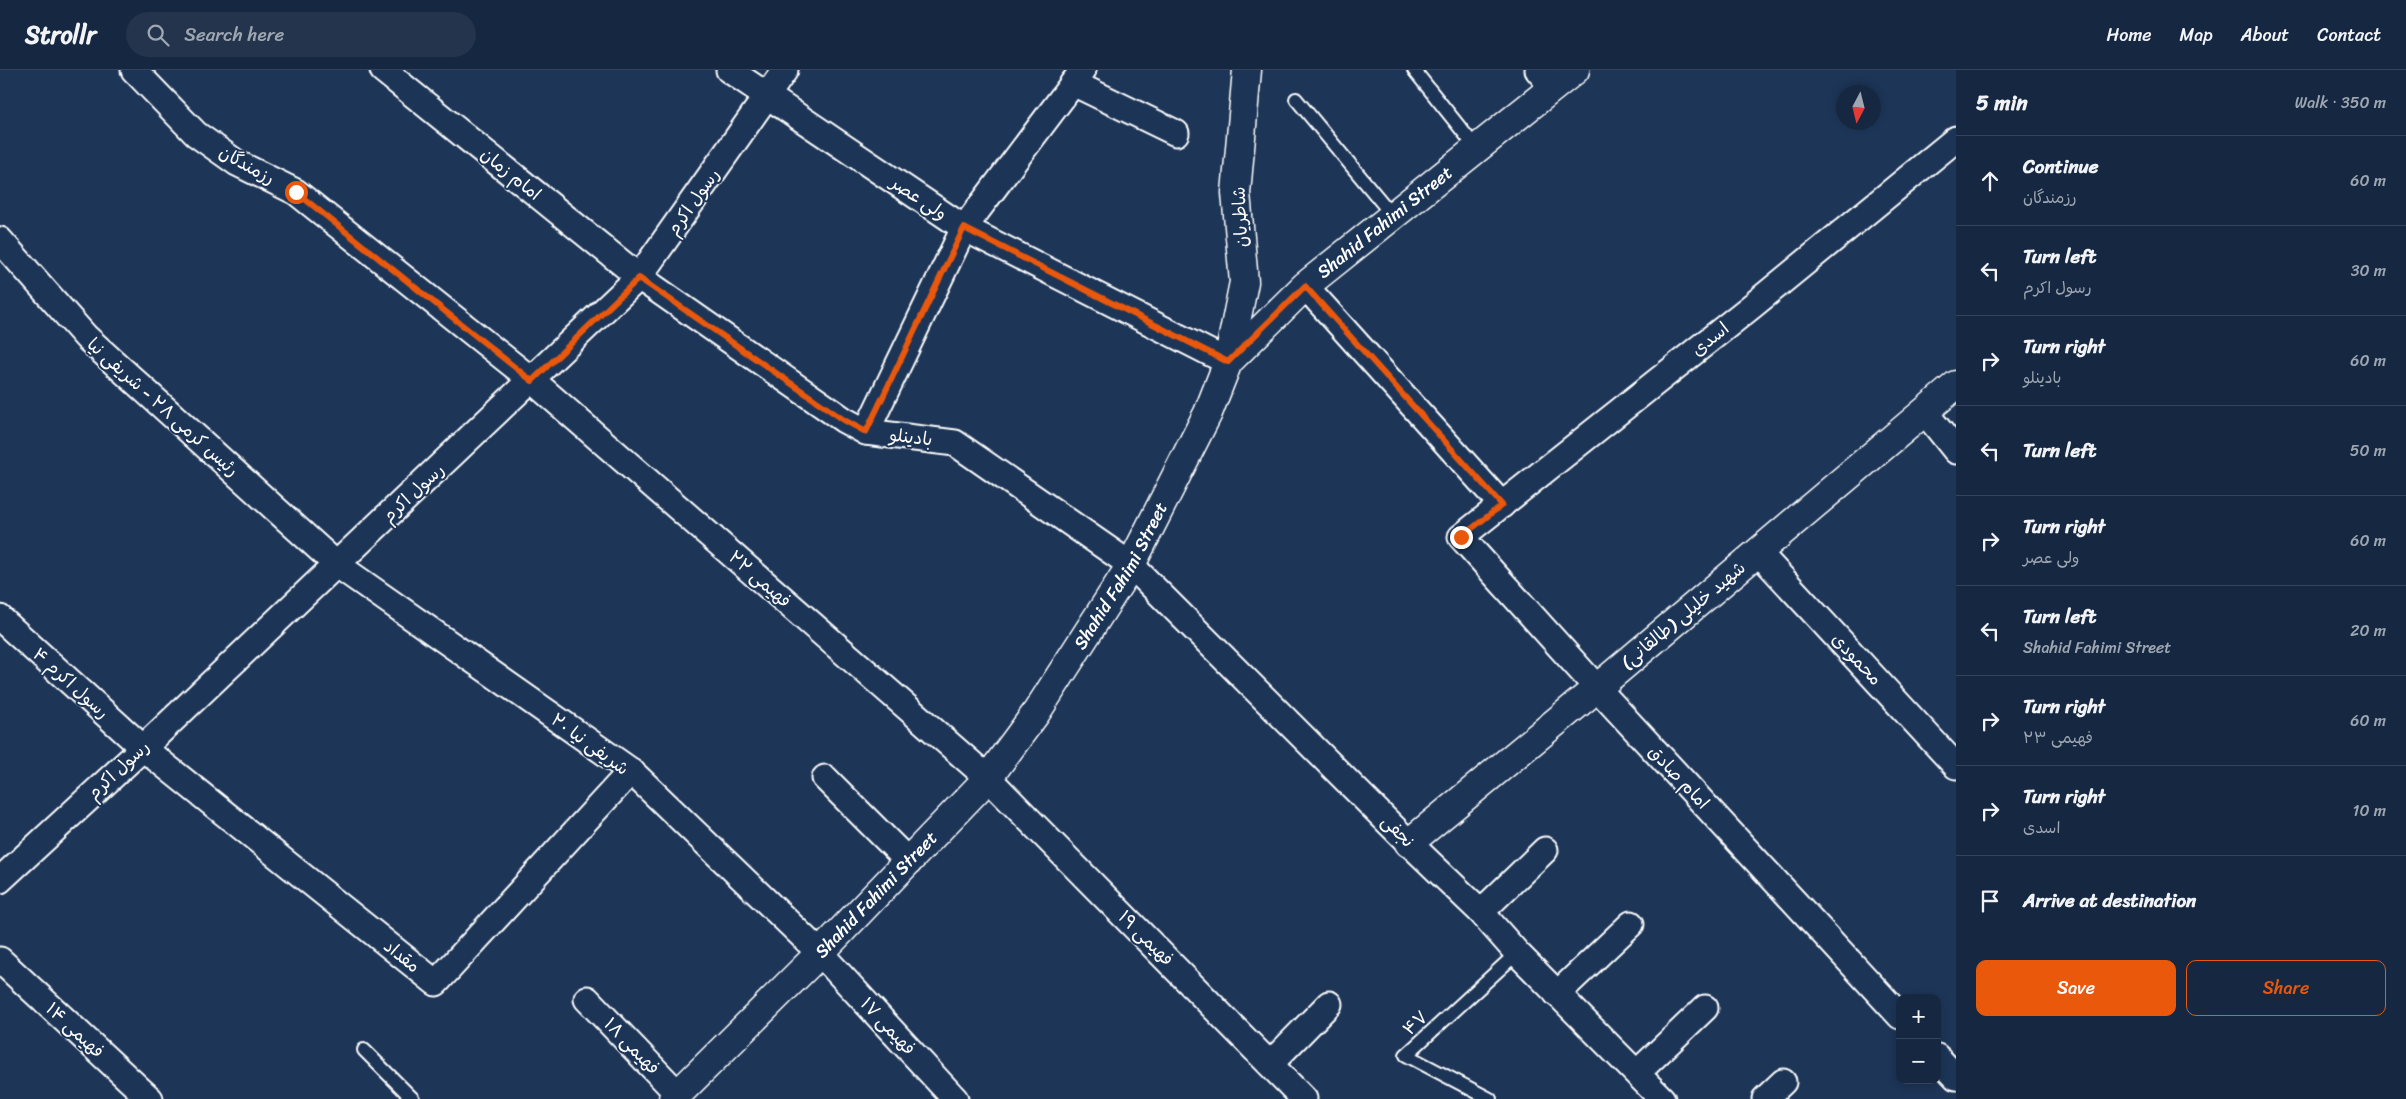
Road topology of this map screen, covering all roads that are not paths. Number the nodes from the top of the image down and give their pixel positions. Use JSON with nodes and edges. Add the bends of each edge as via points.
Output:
{"nodes":[{"id":1,"x":134,"y":70,"type":"edge"},
{"id":2,"x":383,"y":70,"type":"edge"},
{"id":3,"x":729,"y":70,"type":"edge"},
{"id":4,"x":785,"y":70,"type":"edge"},
{"id":5,"x":1247,"y":70,"type":"edge"},
{"id":6,"x":1414,"y":70,"type":"edge"},
{"id":7,"x":1575,"y":70,"type":"edge"},
{"id":8,"x":1078,"y":77,"type":"edge"},
{"id":9,"x":1546,"y":79,"type":"edge"},
{"id":10,"x":767,"y":96,"type":"junction"},
{"id":11,"x":1296,"y":99,"type":"dead end"},
{"id":12,"x":1176,"y":133,"type":"dead end"},
{"id":13,"x":1956,"y":139,"type":"edge"},
{"id":14,"x":1477,"y":149,"type":"junction"},
{"id":15,"x":1393,"y":216,"type":"junction"},
{"id":16,"x":964,"y":228,"type":"junction"},
{"id":17,"x":0,"y":240,"type":"edge"},
{"id":18,"x":639,"y":278,"type":"junction"},
{"id":19,"x":1305,"y":286,"type":"junction"},
{"id":20,"x":1228,"y":362,"type":"junction"},
{"id":21,"x":532,"y":381,"type":"junction"},
{"id":22,"x":1956,"y":385,"type":"edge"},
{"id":23,"x":1924,"y":411,"type":"junction"},
{"id":24,"x":866,"y":432,"type":"junction"},
{"id":25,"x":1956,"y":451,"type":"edge"},
{"id":26,"x":1502,"y":505,"type":"junction"},
{"id":27,"x":1461,"y":537,"type":"joint"},
{"id":28,"x":1758,"y":552,"type":"junction"},
{"id":29,"x":336,"y":564,"type":"junction"},
{"id":30,"x":1131,"y":565,"type":"junction"},
{"id":31,"x":0,"y":618,"type":"edge"},
{"id":32,"x":1597,"y":688,"type":"junction"},
{"id":33,"x":143,"y":748,"type":"junction"},
{"id":34,"x":1956,"y":766,"type":"edge"},
{"id":35,"x":631,"y":772,"type":"junction"},
{"id":36,"x":825,"y":778,"type":"dead end"},
{"id":37,"x":988,"y":778,"type":"junction"},
{"id":38,"x":1409,"y":843,"type":"junction"},
{"id":39,"x":1545,"y":850,"type":"dead end"},
{"id":40,"x":909,"y":862,"type":"junction"},
{"id":41,"x":0,"y":880,"type":"edge"},
{"id":42,"x":1481,"y":912,"type":"junction"},
{"id":43,"x":1631,"y":924,"type":"dead end"},
{"id":44,"x":1518,"y":952,"type":"junction"},
{"id":45,"x":820,"y":953,"type":"junction"},
{"id":46,"x":0,"y":960,"type":"edge"},
{"id":47,"x":1557,"y":994,"type":"junction"},
{"id":48,"x":587,"y":999,"type":"dead end"},
{"id":49,"x":1329,"y":1004,"type":"dead end"},
{"id":50,"x":1706,"y":1008,"type":"dead end"},
{"id":51,"x":1896,"y":1012,"type":"edge"},
{"id":52,"x":364,"y":1050,"type":"dead end"},
{"id":53,"x":1941,"y":1060,"type":"edge"},
{"id":54,"x":1270,"y":1064,"type":"junction"},
{"id":55,"x":1636,"y":1073,"type":"junction"},
{"id":56,"x":1956,"y":1077,"type":"edge"},
{"id":57,"x":675,"y":1096,"type":"edge"},
{"id":58,"x":150,"y":1099,"type":"edge"},
{"id":59,"x":413,"y":1099,"type":"edge"},
{"id":60,"x":956,"y":1099,"type":"edge"},
{"id":61,"x":1304,"y":1099,"type":"edge"},
{"id":62,"x":1490,"y":1099,"type":"edge"},
{"id":63,"x":1662,"y":1099,"type":"edge"}],
"edges":[{"from":1,"to":21,"type":"street","name":"رزمندگان","via":[[196,134],[237,163],[296,192]]},
{"from":2,"to":18,"type":"street","name":"امام زمان"},
{"from":3,"to":10,"type":"street","name":"ولی عصر"},
{"from":4,"to":10,"type":"street","name":"رسول اکرم"},
{"from":5,"to":20,"type":"street","name":"شاطریان","via":[[1236,193],[1244,282]]},
{"from":6,"to":14,"type":"lane"},
{"from":7,"to":9,"type":"street","name":"Shahid Fahimi Street"},
{"from":8,"to":12,"type":"street"},
{"from":8,"to":16,"type":"street"},
{"from":9,"to":14,"type":"street","name":"Shahid Fahimi Street"},
{"from":10,"to":16,"type":"street","name":"ولی عصر"},
{"from":10,"to":18,"type":"street","name":"رسول اکرم"},
{"from":11,"to":15,"type":"lane"},
{"from":13,"to":26,"type":"street","name":"اسدی"},
{"from":14,"to":15,"type":"street","name":"Shahid Fahimi Street"},
{"from":15,"to":19,"type":"street","name":"Shahid Fahimi Street"},
{"from":16,"to":20,"type":"street","name":"ولی عصر"},
{"from":16,"to":24,"type":"street"},
{"from":17,"to":29,"type":"street","name":"رئیس کرمی ۲۸ - شریفی نیا","via":[[86,337]]},
{"from":18,"to":21,"type":"street","name":"رسول اکرم"},
{"from":18,"to":24,"type":"street","name":"بادینلو"},
{"from":19,"to":20,"type":"street","name":"Shahid Fahimi Street"},
{"from":19,"to":26,"type":"street"},
{"from":20,"to":30,"type":"street","name":"Shahid Fahimi Street","via":[[1208,413]]},
{"from":21,"to":29,"type":"street","name":"رسول اکرم"},
{"from":21,"to":37,"type":"street","name":"فهیمی ۲۲"},
{"from":22,"to":23,"type":"street","name":"شهید خلیلی (طالقانی)"},
{"from":23,"to":25,"type":"street"},
{"from":23,"to":28,"type":"street","name":"شهید خلیلی (طالقانی)"},
{"from":24,"to":30,"type":"street","name":"بادینلو","via":[[955,443]]},
{"from":26,"to":27,"type":"street","name":"اسدی"},
{"from":27,"to":32,"type":"street","name":"امام صادق"},
{"from":28,"to":32,"type":"street","name":"شهید خلیلی (طالقانی)"},
{"from":28,"to":34,"type":"street","name":"محمودی"},
{"from":29,"to":33,"type":"street","name":"رسول اکرم"},
{"from":29,"to":35,"type":"street","name":"۲۰ شریفی نیا"},
{"from":30,"to":37,"type":"street","name":"Shahid Fahimi Street","via":[[1036,713]]},
{"from":30,"to":38,"type":"street","name":"نجفی"},
{"from":31,"to":33,"type":"street","name":"رسول اکرم ۴"},
{"from":32,"to":38,"type":"street","name":"شهید خلیلی (طالقانی)"},
{"from":32,"to":51,"type":"street","name":"امام صادق"},
{"from":33,"to":35,"type":"street","name":"مقداد","via":[[436,983]]},
{"from":33,"to":41,"type":"street","name":"رسول اکرم"},
{"from":35,"to":45,"type":"street","name":"۲۰ شریفی نیا"},
{"from":36,"to":40,"type":"street"},
{"from":37,"to":40,"type":"street","name":"Shahid Fahimi Street"},
{"from":37,"to":54,"type":"street","name":"فهیمی ۱۹"},
{"from":38,"to":42,"type":"street","name":"نجفی"},
{"from":39,"to":42,"type":"street"},
{"from":40,"to":45,"type":"street","name":"Shahid Fahimi Street"},
{"from":42,"to":44,"type":"street","name":"نجفی"},
{"from":43,"to":47,"type":"street"},
{"from":44,"to":47,"type":"street","name":"نجفی"},
{"from":44,"to":62,"type":"lane","name":"۴۷","via":[[1406,1056]]},
{"from":45,"to":57,"type":"street","name":"Shahid Fahimi Street"},
{"from":45,"to":60,"type":"street","name":"فهیمی ۱۷"},
{"from":46,"to":58,"type":"street","name":"فهیمی ۱۴"},
{"from":47,"to":55,"type":"street","name":"نجفی"},
{"from":48,"to":57,"type":"street","name":"فهیمی ۱۸"},
{"from":49,"to":54,"type":"street"},
{"from":50,"to":55,"type":"street"},
{"from":52,"to":59,"type":"lane"},
{"from":53,"to":56,"type":"street"},
{"from":54,"to":61,"type":"street","name":"فهیمی ۱۹"},
{"from":55,"to":63,"type":"street","name":"نجفی"}]}
